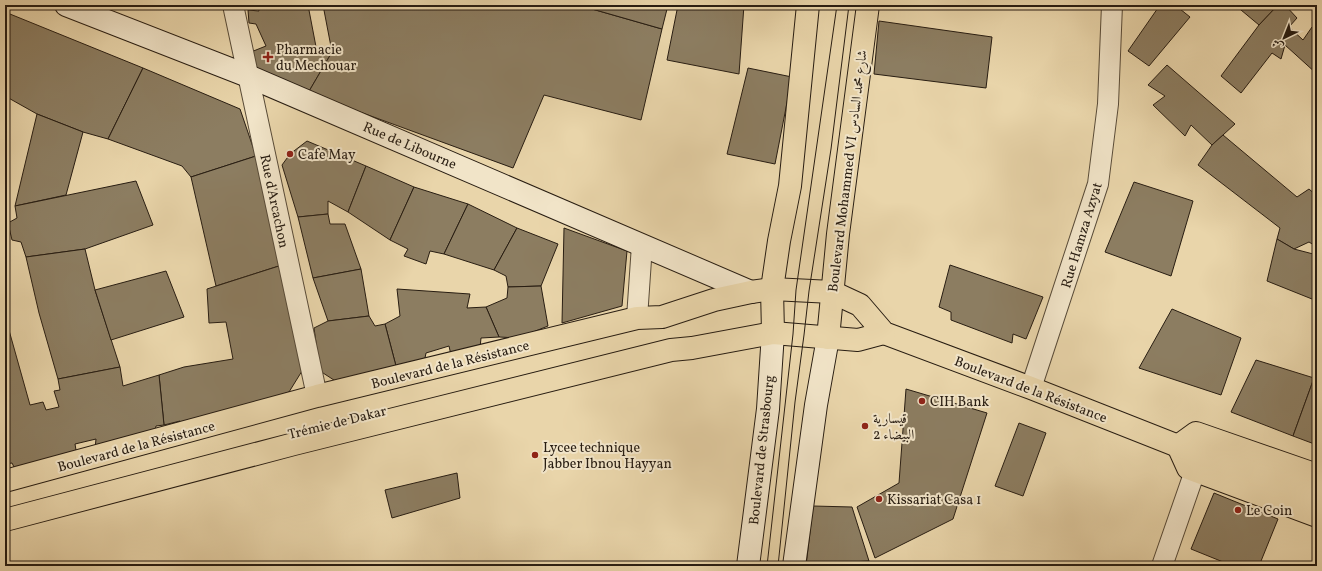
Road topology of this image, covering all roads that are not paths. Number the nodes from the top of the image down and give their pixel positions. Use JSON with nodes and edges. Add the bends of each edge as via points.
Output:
{"nodes":[{"id":1,"x":66,"y":5,"type":"edge"},
{"id":2,"x":233,"y":5,"type":"edge"},
{"id":3,"x":808,"y":5,"type":"edge"},
{"id":4,"x":868,"y":5,"type":"edge"},
{"id":5,"x":1112,"y":5,"type":"edge"},
{"id":6,"x":248,"y":76,"type":"junction"},
{"id":7,"x":642,"y":245,"type":"junction"},
{"id":8,"x":772,"y":289,"type":"junction"},
{"id":9,"x":751,"y":292,"type":"junction"},
{"id":10,"x":832,"y":292,"type":"junction"},
{"id":11,"x":662,"y":317,"type":"junction"},
{"id":12,"x":637,"y":318,"type":"junction"},
{"id":13,"x":773,"y":333,"type":"junction"},
{"id":14,"x":884,"y":334,"type":"junction"},
{"id":15,"x":828,"y":338,"type":"junction"},
{"id":16,"x":671,"y":350,"type":"junction"},
{"id":17,"x":1032,"y":388,"type":"junction"},
{"id":18,"x":317,"y":396,"type":"junction"},
{"id":19,"x":1178,"y":446,"type":"junction"},
{"id":20,"x":1196,"y":471,"type":"junction"},
{"id":21,"x":1317,"y":475,"type":"edge"},
{"id":22,"x":5,"y":481,"type":"edge"},
{"id":23,"x":5,"y":495,"type":"edge"},
{"id":24,"x":1317,"y":495,"type":"edge"},
{"id":25,"x":5,"y":508,"type":"edge"},
{"id":26,"x":1317,"y":516,"type":"edge"},
{"id":27,"x":5,"y":520,"type":"edge"},
{"id":28,"x":748,"y":566,"type":"edge"},
{"id":29,"x":794,"y":566,"type":"edge"},
{"id":30,"x":1162,"y":566,"type":"edge"}],
"edges":[{"from":1,"to":6,"type":"main road","name":"Rue de Libourne"},
{"from":2,"to":6,"type":"street","name":"Rue d'Arcachon"},
{"from":3,"to":8,"type":"main road","via":[[790,186],[778,240]]},
{"from":4,"to":10,"type":"main road","name":"Boulevard Mohammed VI شارع محمد السادس"},
{"from":5,"to":17,"type":"street","name":"Rue Hamza Azyat","via":[[1108,104],[1098,184]]},
{"from":6,"to":7,"type":"main road","name":"Rue de Libourne"},
{"from":6,"to":18,"type":"street","name":"Rue d'Arcachon"},
{"from":7,"to":9,"type":"main road","name":"Rue de Libourne"},
{"from":7,"to":12,"type":"street"},
{"from":8,"to":9,"type":"main road","name":"Boulevard de la Résistance"},
{"from":8,"to":10,"type":"main road","name":"Boulevard de la Résistance"},
{"from":8,"to":13,"type":"main road"},
{"from":9,"to":11,"type":"main road","name":"Boulevard de la Résistance","via":[[714,300]]},
{"from":10,"to":14,"type":"main road","name":"Boulevard de la Résistance","via":[[860,305]]},
{"from":10,"to":15,"type":"main road","name":"Boulevard Mohammed VI شارع محمد السادس"},
{"from":11,"to":12,"type":"main road","name":"Boulevard de la Résistance"},
{"from":11,"to":23,"type":"main road","name":"Trémie de Dakar","via":[[600,342],[411,387]]},
{"from":12,"to":18,"type":"main road","name":"Boulevard de la Résistance"},
{"from":13,"to":15,"type":"main road"},
{"from":13,"to":16,"type":"main road"},
{"from":13,"to":28,"type":"main road","name":"Boulevard de Strasbourg","via":[[768,409]]},
{"from":14,"to":15,"type":"main road","via":[[858,340]]},
{"from":14,"to":17,"type":"main road","name":"Boulevard de la Résistance"},
{"from":15,"to":29,"type":"main road"},
{"from":16,"to":25,"type":"main road","name":"Trémie de Dakar","via":[[624,351]]},
{"from":16,"to":27,"type":"main road","via":[[294,444]]},
{"from":17,"to":19,"type":"main road","name":"Boulevard de la Résistance"},
{"from":18,"to":22,"type":"main road","name":"Boulevard de la Résistance"},
{"from":19,"to":20,"type":"main road","via":[[1188,468]]},
{"from":19,"to":21,"type":"main road","via":[[1196,434]]},
{"from":19,"to":24,"type":"main road","name":"Boulevard de la Résistance"},
{"from":20,"to":26,"type":"main road"},
{"from":20,"to":30,"type":"street"}]}
